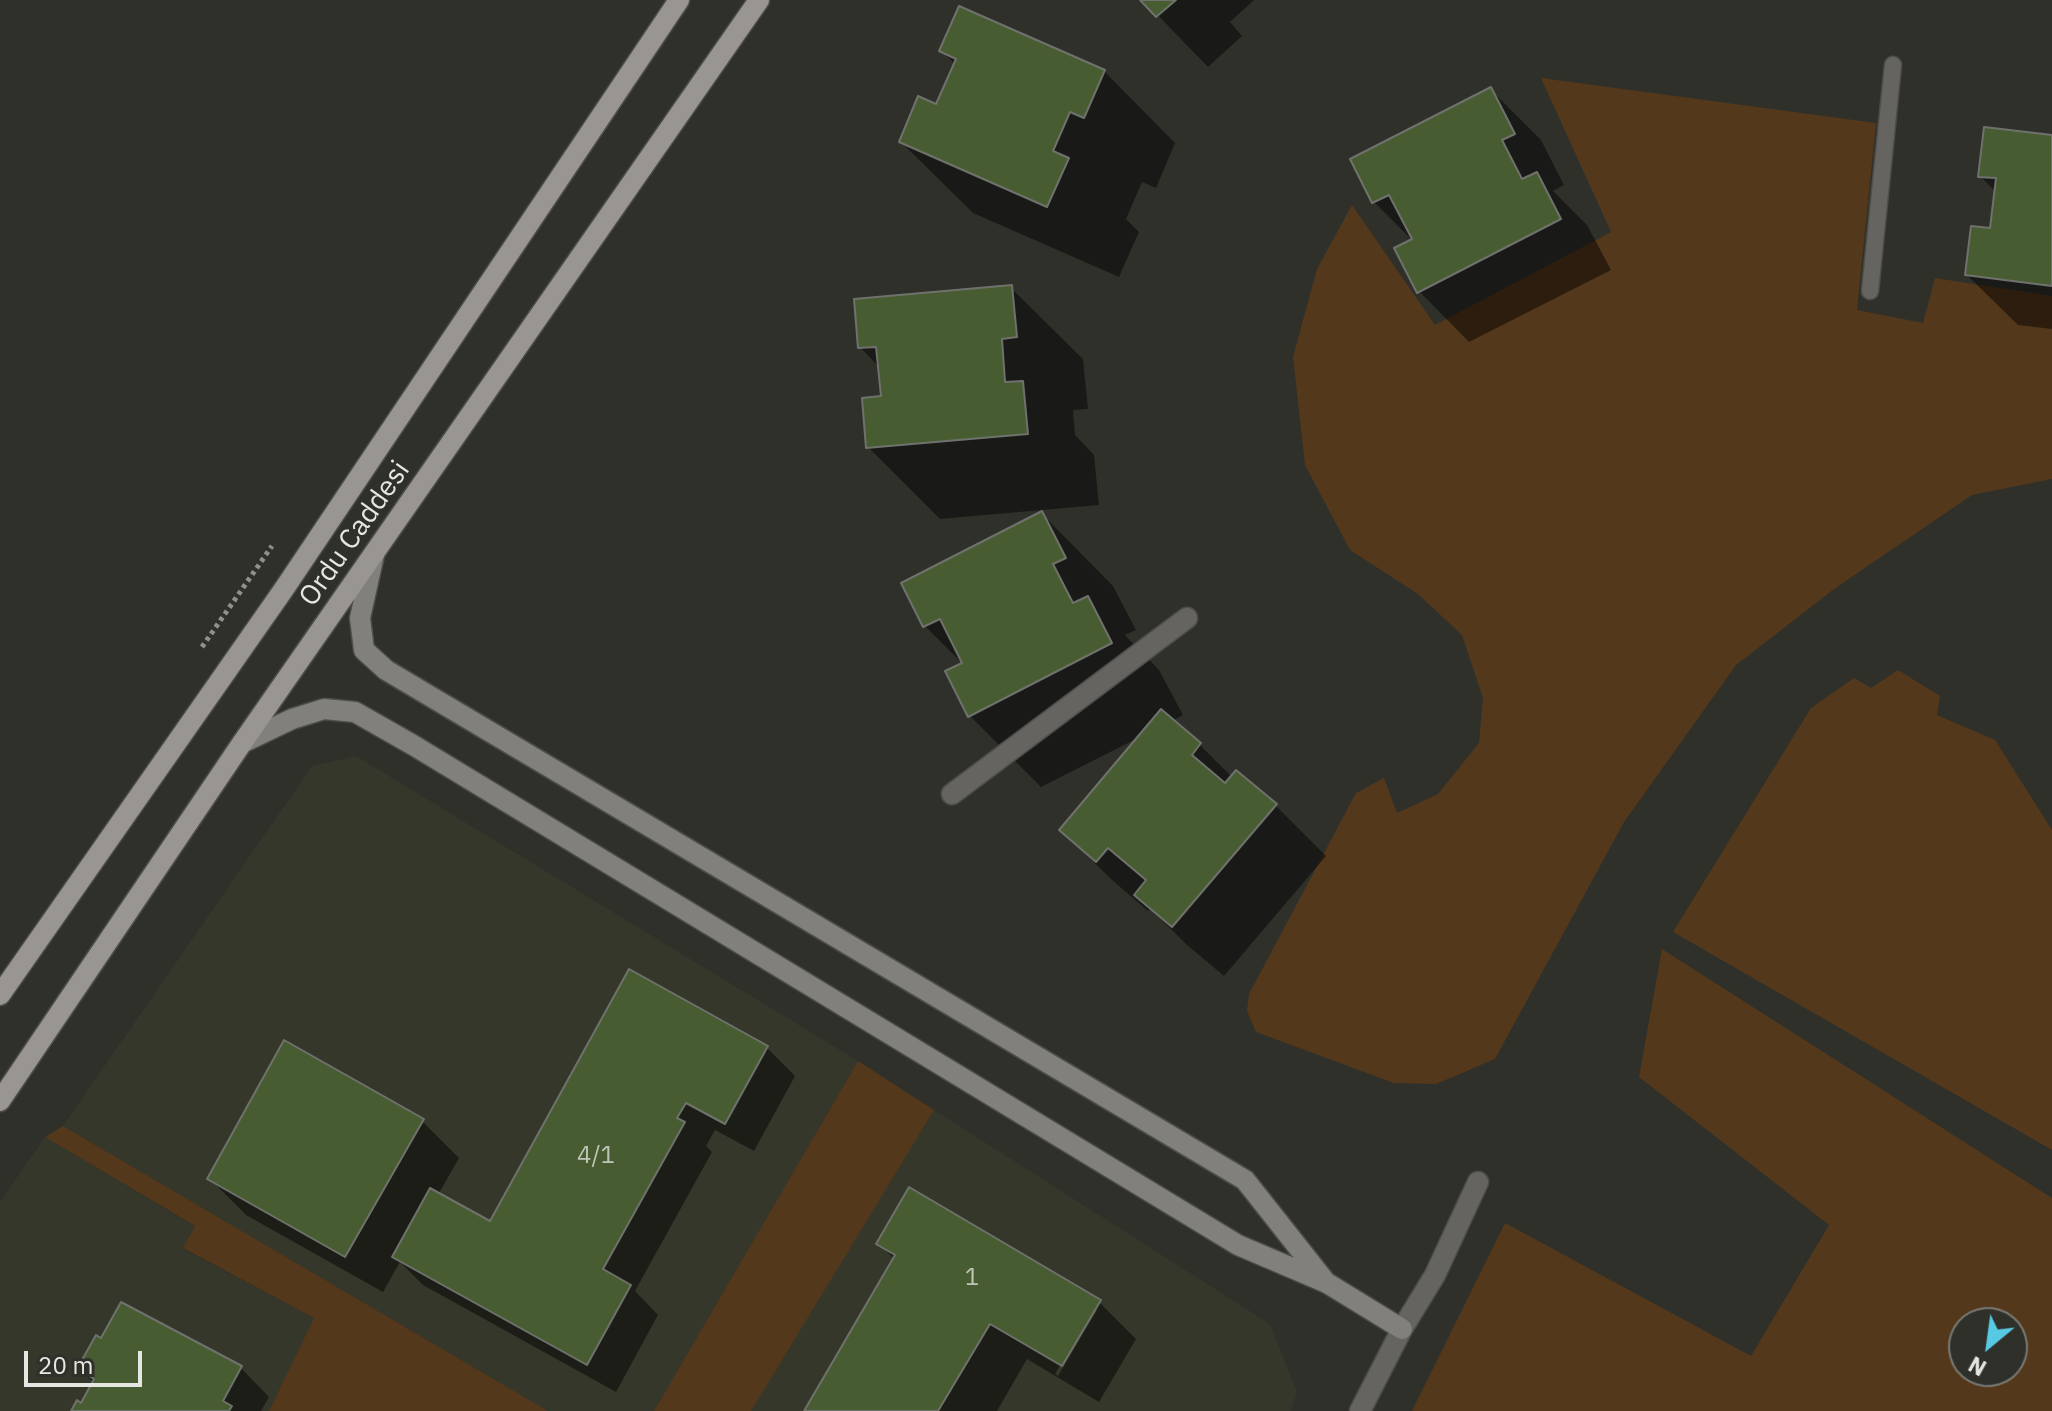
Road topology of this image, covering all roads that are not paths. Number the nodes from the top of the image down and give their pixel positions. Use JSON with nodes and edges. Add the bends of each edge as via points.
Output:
{"nodes":[{"id":1,"x":679,"y":0,"type":"edge"},
{"id":2,"x":759,"y":0,"type":"edge"},
{"id":3,"x":1893,"y":65,"type":"dead end"},
{"id":4,"x":1870,"y":291,"type":"dead end"},
{"id":5,"x":374,"y":555,"type":"junction"},
{"id":6,"x":1187,"y":618,"type":"dead end"},
{"id":7,"x":242,"y":743,"type":"junction"},
{"id":8,"x":952,"y":794,"type":"dead end"},
{"id":9,"x":0,"y":995,"type":"edge"},
{"id":10,"x":0,"y":1101,"type":"edge"},
{"id":11,"x":1478,"y":1182,"type":"dead end"},
{"id":12,"x":1327,"y":1283,"type":"junction"},
{"id":13,"x":1402,"y":1329,"type":"junction"},
{"id":14,"x":1360,"y":1411,"type":"edge"}],
"edges":[{"from":1,"to":9,"type":"main road","name":"Ordu Caddesi","via":[[284,589]]},
{"from":2,"to":5,"type":"main road","name":"Ordu Caddesi"},
{"from":3,"to":4,"type":"lane"},
{"from":5,"to":7,"type":"main road","name":"Ordu Caddesi"},
{"from":5,"to":12,"type":"street","via":[[360,618],[364,650],[386,670],[1245,1180]]},
{"from":6,"to":8,"type":"street"},
{"from":7,"to":10,"type":"main road","name":"Ordu Caddesi"},
{"from":7,"to":12,"type":"street","via":[[324,709],[355,712],[1238,1245]]},
{"from":11,"to":13,"type":"street","via":[[1435,1275]]},
{"from":12,"to":13,"type":"street"},
{"from":13,"to":14,"type":"street"}]}
